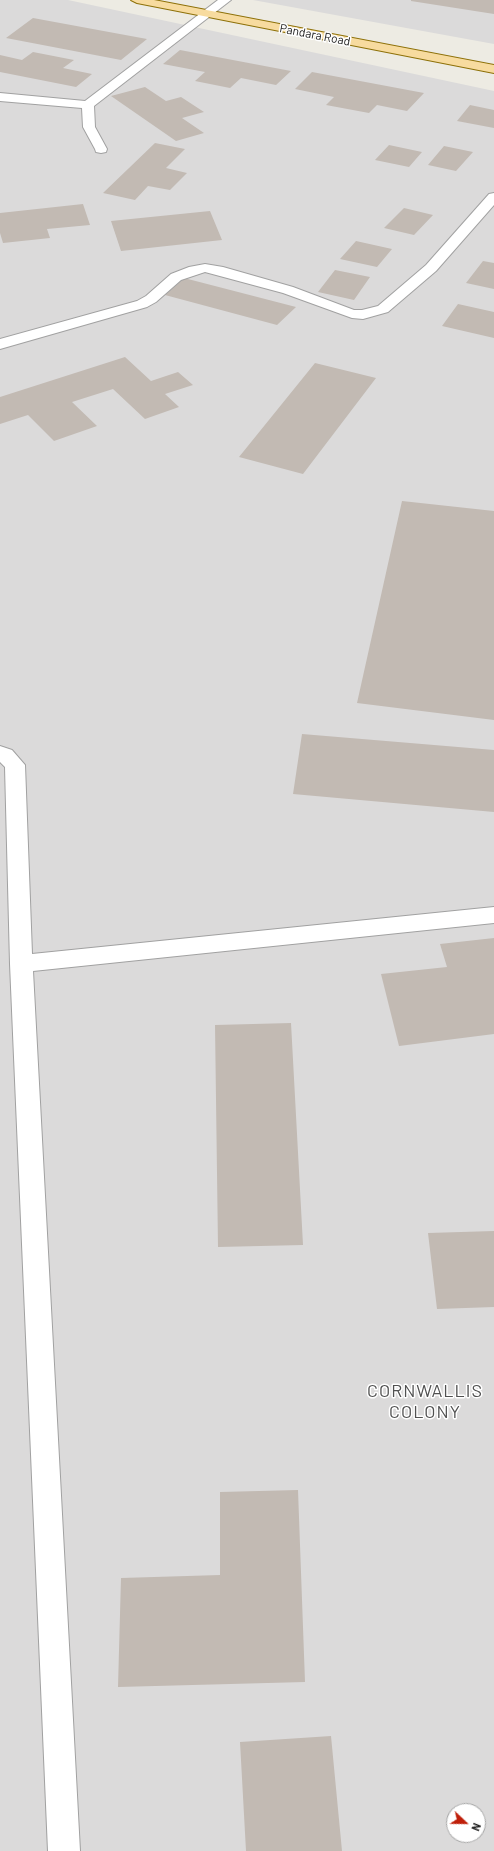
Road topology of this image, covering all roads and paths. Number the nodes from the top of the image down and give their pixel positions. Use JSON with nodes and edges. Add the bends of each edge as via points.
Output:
{"nodes":[{"id":1,"x":137,"y":0,"type":"edge"},
{"id":2,"x":189,"y":0,"type":"edge"},
{"id":3,"x":221,"y":3,"type":"edge"},
{"id":4,"x":209,"y":14,"type":"junction"},
{"id":5,"x":448,"y":48,"type":"dead end"},
{"id":6,"x":494,"y":69,"type":"edge"},
{"id":7,"x":0,"y":97,"type":"edge"},
{"id":8,"x":88,"y":105,"type":"junction"},
{"id":9,"x":101,"y":149,"type":"dead end"},
{"id":10,"x":494,"y":197,"type":"edge"},
{"id":11,"x":0,"y":344,"type":"edge"},
{"id":12,"x":0,"y":753,"type":"edge"},
{"id":13,"x":494,"y":915,"type":"edge"},
{"id":14,"x":22,"y":964,"type":"junction"},
{"id":15,"x":64,"y":1851,"type":"edge"}],
"edges":[{"from":1,"to":4,"type":"main road","name":"Pandara Road"},
{"from":2,"to":3,"type":"main road","name":"Pandara Road"},
{"from":3,"to":4,"type":"street"},
{"from":3,"to":5,"type":"main road","name":"Pandara Road"},
{"from":4,"to":6,"type":"main road","name":"Pandara Road"},
{"from":4,"to":8,"type":"street"},
{"from":7,"to":8,"type":"street"},
{"from":8,"to":9,"type":"street","via":[[89,127]]},
{"from":10,"to":11,"type":"street","via":[[431,268],[383,309],[363,315],[352,314],[288,290],[205,268],[176,277],[142,304]]},
{"from":12,"to":14,"type":"street","via":[[15,765]]},
{"from":13,"to":14,"type":"street"},
{"from":14,"to":15,"type":"street"}]}
